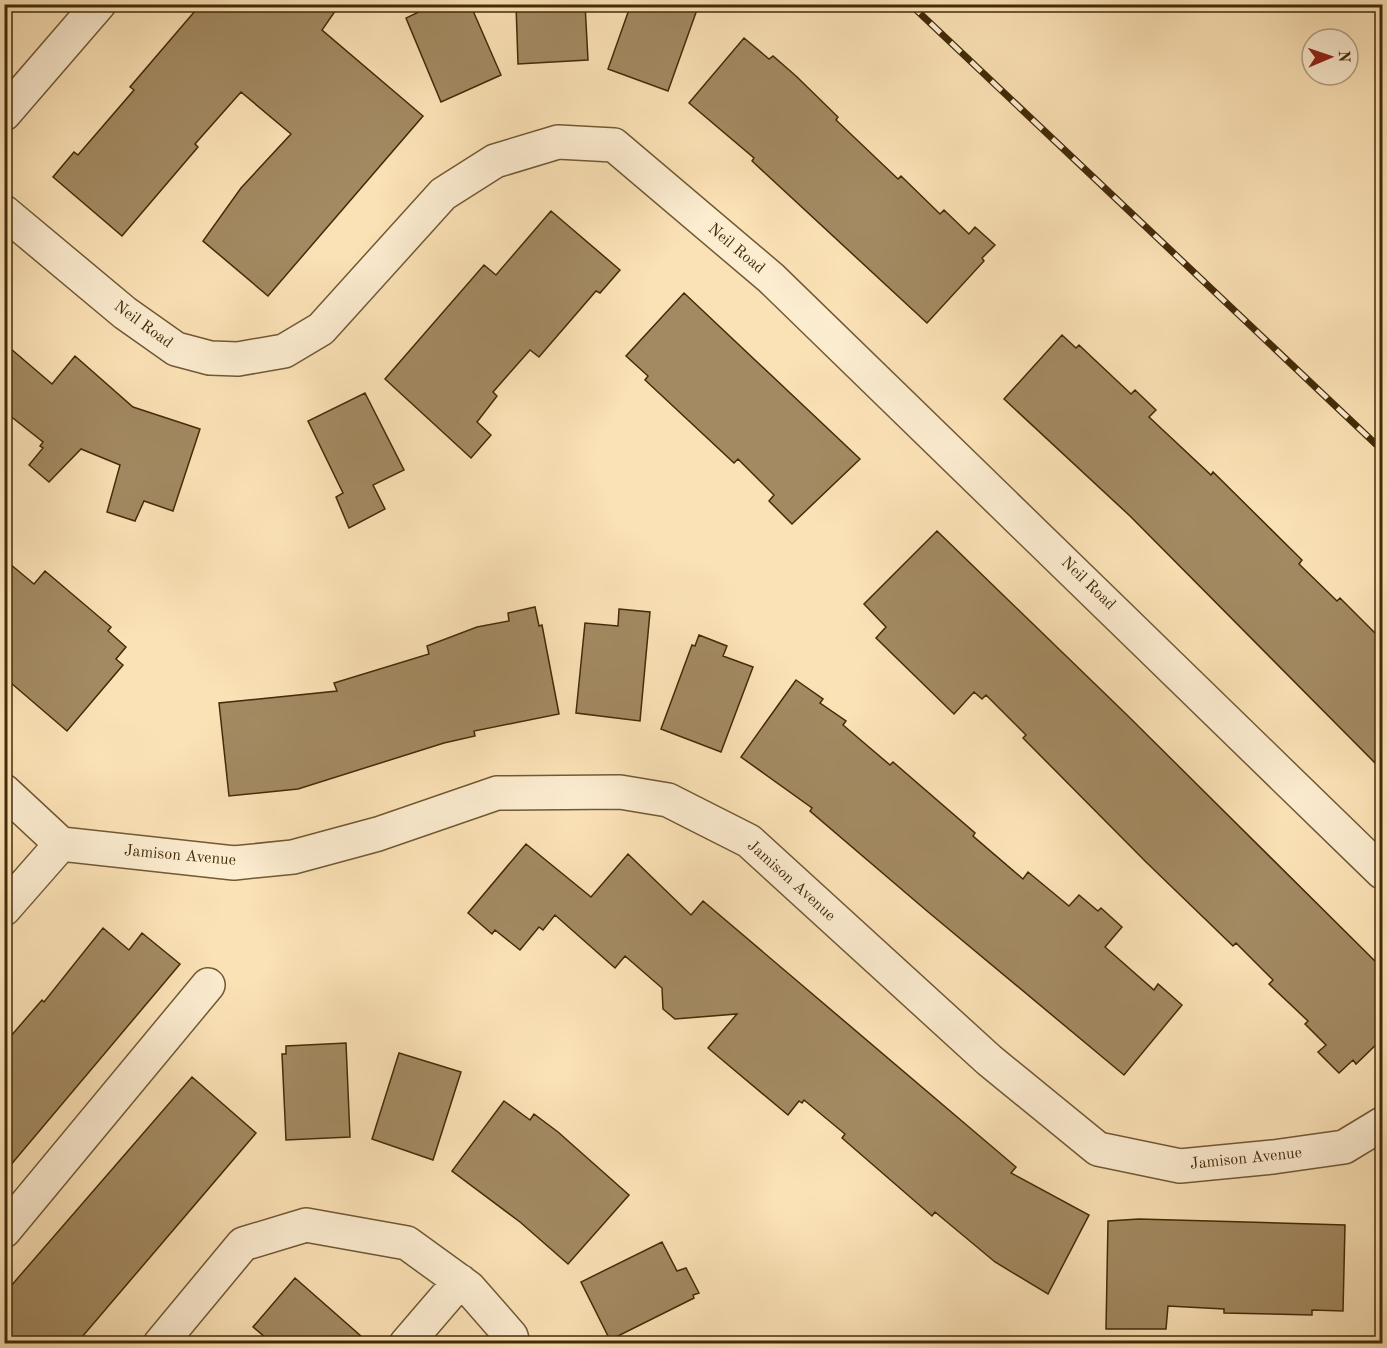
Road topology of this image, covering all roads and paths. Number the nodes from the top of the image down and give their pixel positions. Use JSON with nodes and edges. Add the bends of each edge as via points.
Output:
{"nodes":[{"id":1,"x":99,"y":4,"type":"edge"},
{"id":2,"x":4,"y":114,"type":"edge"},
{"id":3,"x":4,"y":212,"type":"edge"},
{"id":4,"x":4,"y":791,"type":"edge"},
{"id":5,"x":61,"y":844,"type":"junction"},
{"id":6,"x":1383,"y":872,"type":"edge"},
{"id":7,"x":4,"y":909,"type":"edge"},
{"id":8,"x":208,"y":985,"type":"dead end"},
{"id":9,"x":1383,"y":1124,"type":"edge"},
{"id":10,"x":4,"y":1231,"type":"edge"},
{"id":11,"x":462,"y":1283,"type":"junction"},
{"id":12,"x":160,"y":1344,"type":"edge"},
{"id":13,"x":406,"y":1344,"type":"edge"},
{"id":14,"x":513,"y":1344,"type":"edge"}],
"edges":[{"from":1,"to":2,"type":"street"},
{"from":3,"to":6,"type":"street","name":"Neil Road","via":[[125,313],[176,349],[210,358],[238,359],[284,351],[321,329],[443,194],[495,161],[558,142],[614,145],[771,278]]},
{"from":4,"to":5,"type":"street"},
{"from":5,"to":7,"type":"street"},
{"from":5,"to":9,"type":"street","name":"Jamison Avenue","via":[[234,863],[293,857],[378,834],[497,793],[620,792],[669,800],[749,842],[989,1060],[1098,1149],[1180,1166],[1344,1146]]},
{"from":8,"to":10,"type":"street"},
{"from":11,"to":12,"type":"street","via":[[406,1243],[306,1225],[243,1244]]},
{"from":11,"to":13,"type":"street"},
{"from":11,"to":14,"type":"street","via":[[511,1336]]}]}
